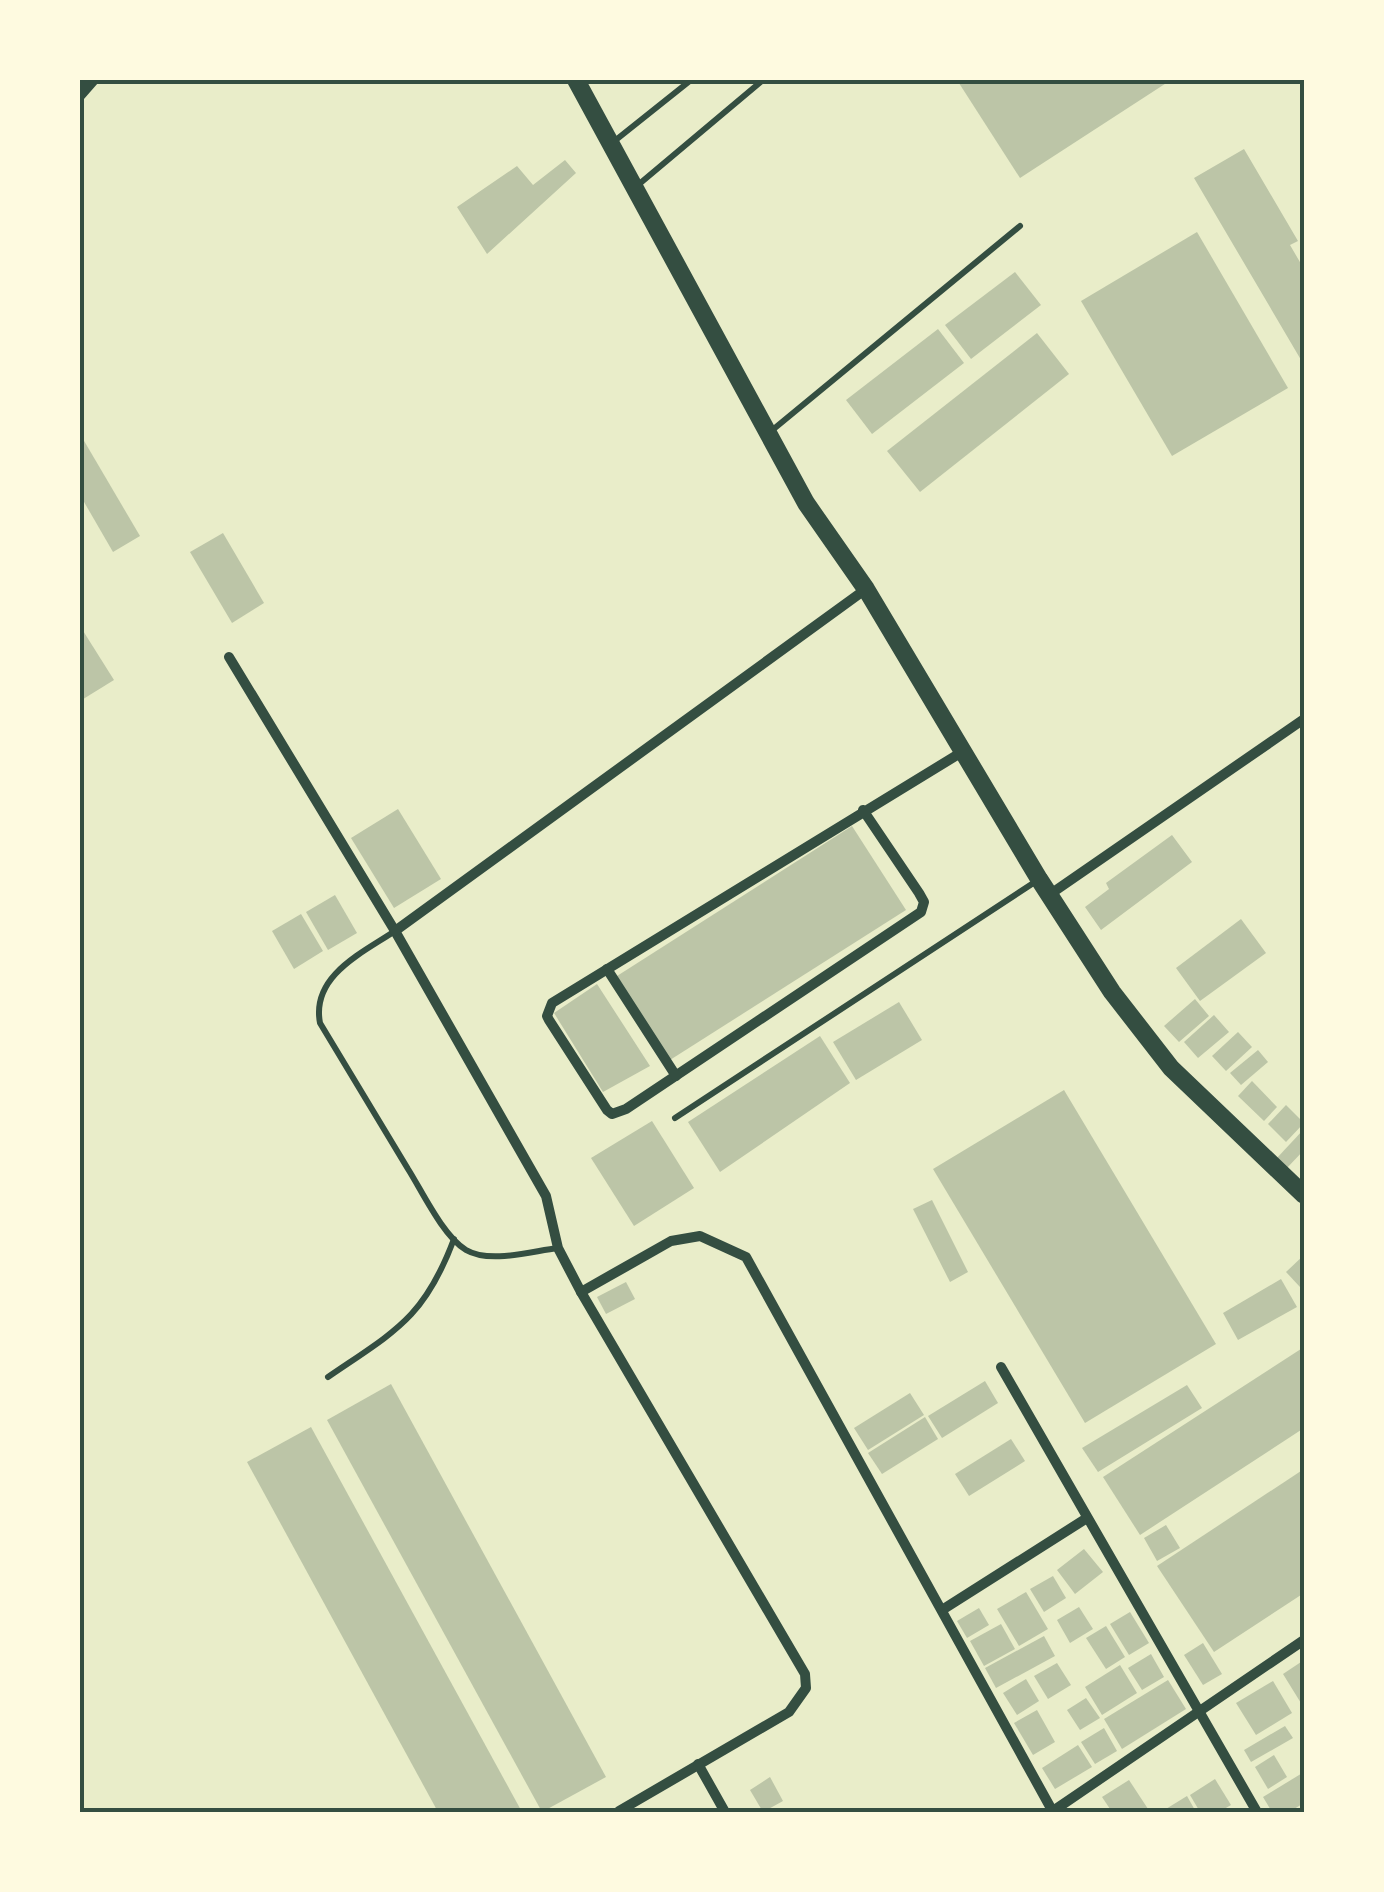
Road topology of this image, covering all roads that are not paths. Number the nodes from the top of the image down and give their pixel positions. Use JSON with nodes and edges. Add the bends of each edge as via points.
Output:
{"nodes":[{"id":1,"x":94,"y":80,"type":"edge"},
{"id":2,"x":576,"y":80,"type":"edge"},
{"id":3,"x":691,"y":80,"type":"edge"},
{"id":4,"x":764,"y":80,"type":"edge"},
{"id":5,"x":80,"y":96,"type":"edge"},
{"id":6,"x":611,"y":144,"type":"junction"},
{"id":7,"x":636,"y":186,"type":"junction"},
{"id":8,"x":1020,"y":226,"type":"dead end"},
{"id":9,"x":768,"y":433,"type":"junction"},
{"id":10,"x":866,"y":589,"type":"junction"},
{"id":11,"x":229,"y":657,"type":"dead end"},
{"id":12,"x":1304,"y":719,"type":"edge"},
{"id":13,"x":962,"y":752,"type":"junction"},
{"id":14,"x":863,"y":810,"type":"junction"},
{"id":15,"x":1044,"y":887,"type":"junction"},
{"id":16,"x":396,"y":931,"type":"junction"},
{"id":17,"x":607,"y":969,"type":"junction"},
{"id":18,"x":676,"y":1076,"type":"junction"},
{"id":19,"x":675,"y":1118,"type":"dead end"},
{"id":20,"x":1304,"y":1194,"type":"edge"},
{"id":21,"x":454,"y":1239,"type":"junction"},
{"id":22,"x":558,"y":1248,"type":"junction"},
{"id":23,"x":581,"y":1292,"type":"junction"},
{"id":24,"x":1001,"y":1367,"type":"dead end"},
{"id":25,"x":328,"y":1377,"type":"dead end"},
{"id":26,"x":1088,"y":1518,"type":"junction"},
{"id":27,"x":942,"y":1610,"type":"junction"},
{"id":28,"x":1304,"y":1640,"type":"edge"},
{"id":29,"x":1199,"y":1711,"type":"junction"},
{"id":30,"x":698,"y":1764,"type":"junction"},
{"id":31,"x":620,"y":1810,"type":"edge"},
{"id":32,"x":1053,"y":1811,"type":"edge"},
{"id":33,"x":725,"y":1812,"type":"edge"},
{"id":34,"x":1257,"y":1812,"type":"edge"}],
"edges":[{"from":1,"to":5,"type":"street"},
{"from":2,"to":6,"type":"main road"},
{"from":3,"to":6,"type":"lane"},
{"from":4,"to":7,"type":"lane"},
{"from":6,"to":7,"type":"main road"},
{"from":7,"to":9,"type":"main road"},
{"from":8,"to":9,"type":"lane"},
{"from":9,"to":10,"type":"main road","via":[[806,503]]},
{"from":10,"to":13,"type":"main road"},
{"from":10,"to":16,"type":"street"},
{"from":11,"to":16,"type":"street"},
{"from":12,"to":15,"type":"street"},
{"from":13,"to":14,"type":"street"},
{"from":13,"to":15,"type":"main road"},
{"from":14,"to":17,"type":"street"},
{"from":14,"to":18,"type":"street","via":[[920,894],[921,912]]},
{"from":15,"to":19,"type":"lane"},
{"from":15,"to":20,"type":"main road","via":[[1171,1068]]},
{"from":16,"to":21,"type":"lane","via":[[330,980],[320,1023]]},
{"from":16,"to":22,"type":"street","via":[[546,1196]]},
{"from":17,"to":18,"type":"street"},
{"from":17,"to":18,"type":"street","via":[[552,1004],[549,1020],[612,1114]]},
{"from":21,"to":22,"type":"lane","via":[[478,1254]]},
{"from":21,"to":25,"type":"lane","via":[[419,1308]]},
{"from":22,"to":23,"type":"street"},
{"from":23,"to":27,"type":"street","via":[[671,1241],[700,1236],[746,1257]]},
{"from":23,"to":30,"type":"street","via":[[806,1674],[806,1688],[789,1712]]},
{"from":24,"to":26,"type":"street"},
{"from":26,"to":27,"type":"street"},
{"from":26,"to":29,"type":"street"},
{"from":27,"to":32,"type":"street"},
{"from":28,"to":29,"type":"street"},
{"from":29,"to":32,"type":"street"},
{"from":29,"to":34,"type":"street"},
{"from":30,"to":31,"type":"street"},
{"from":30,"to":33,"type":"street"}]}
